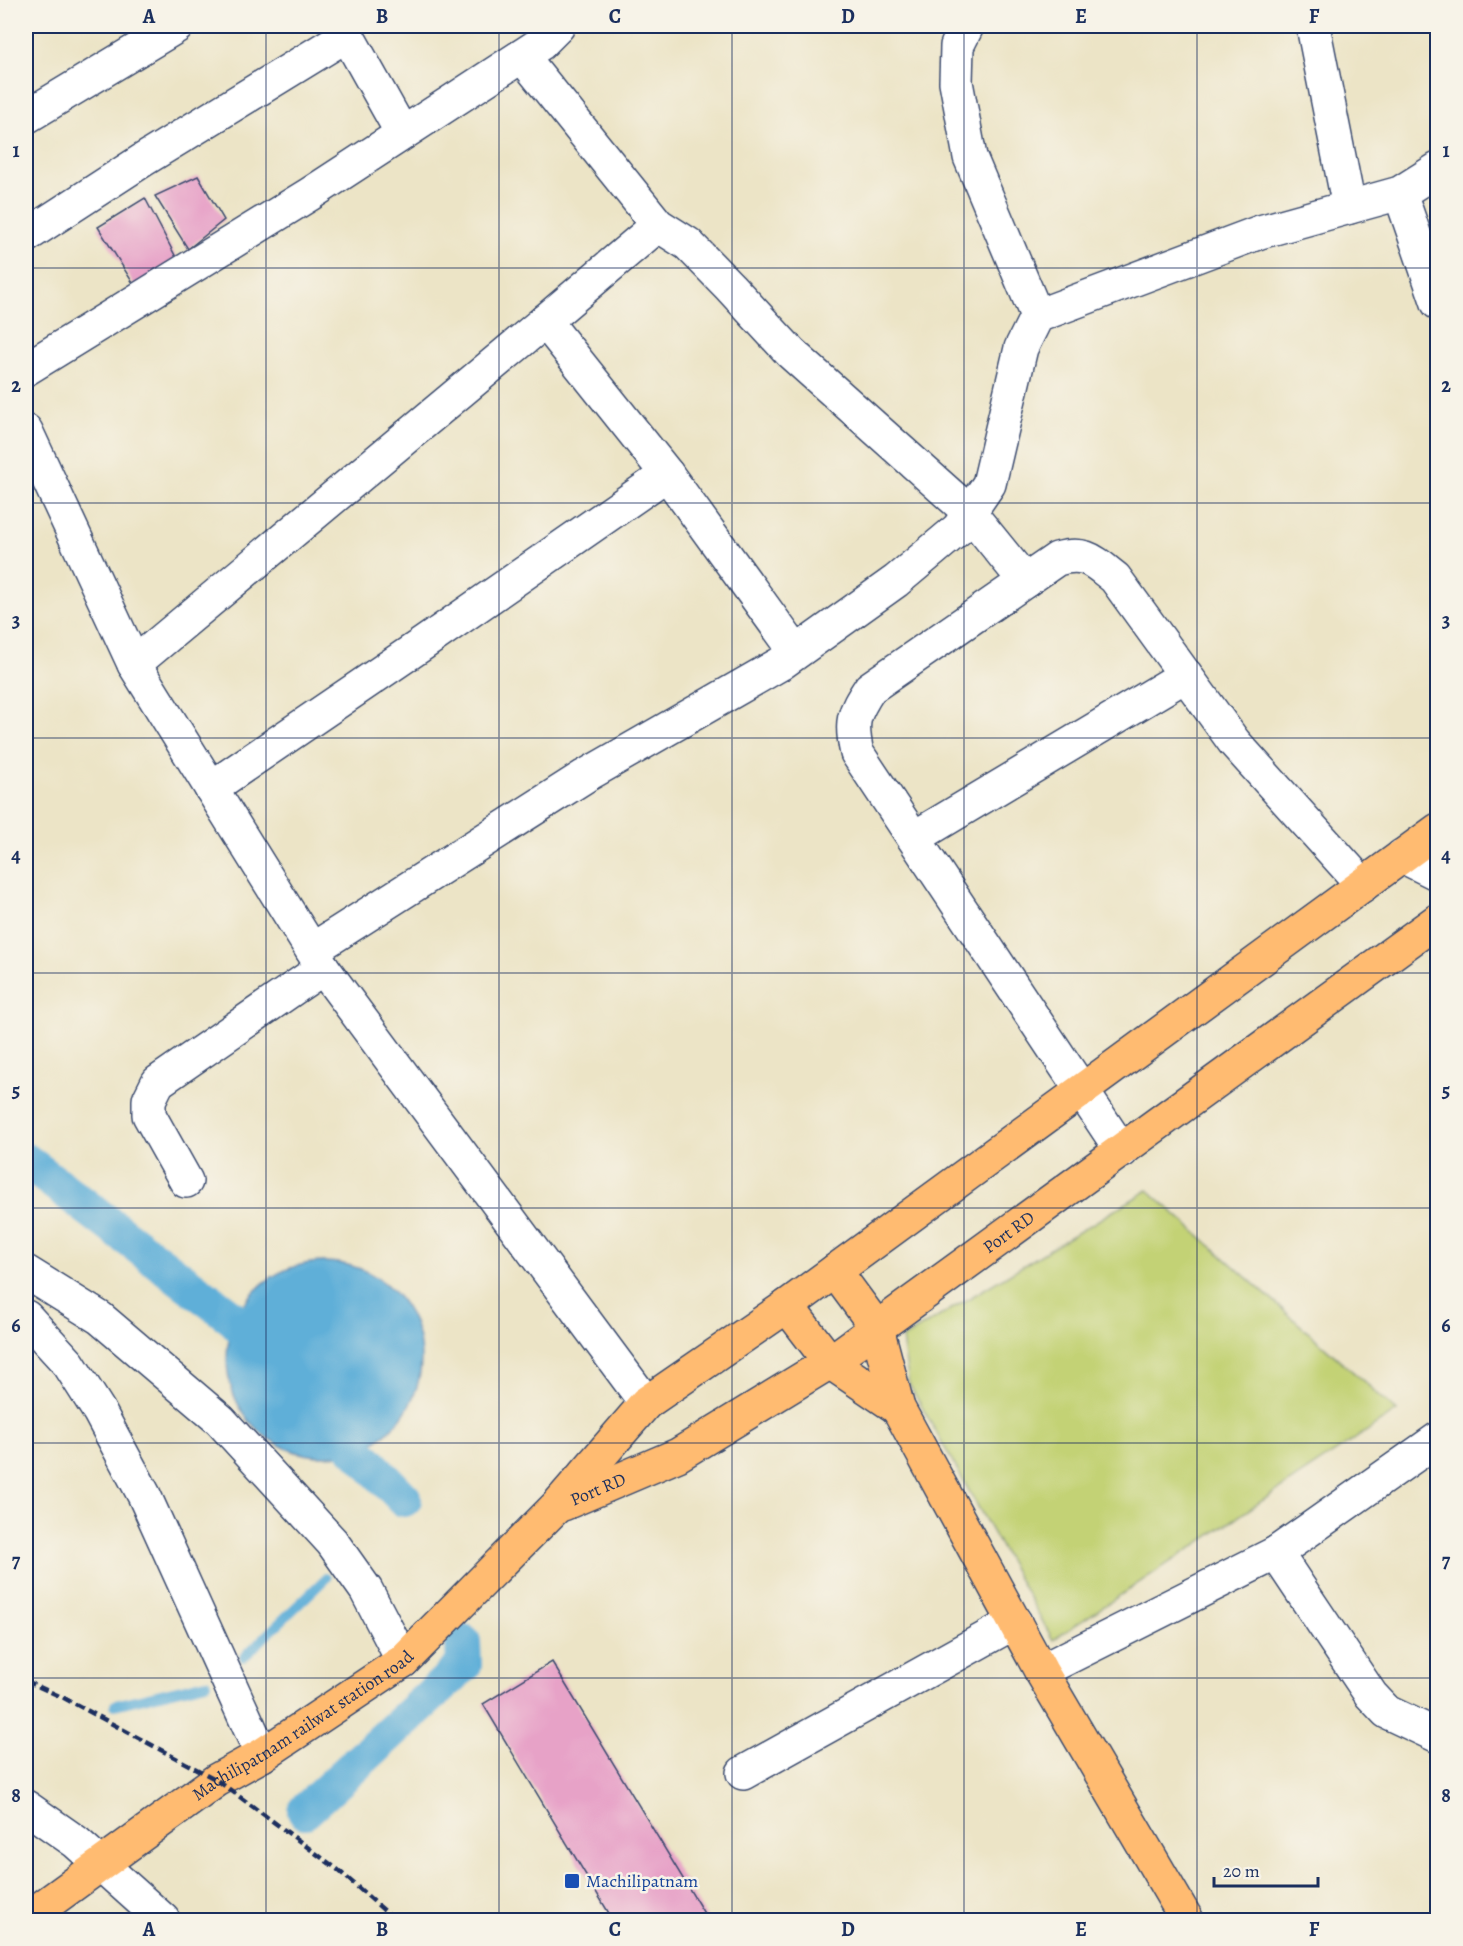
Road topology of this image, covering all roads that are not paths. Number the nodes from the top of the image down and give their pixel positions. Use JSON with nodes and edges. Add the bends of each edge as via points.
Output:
{"nodes":[{"id":1,"x":177,"y":26,"type":"edge"},
{"id":2,"x":558,"y":26,"type":"edge"},
{"id":3,"x":967,"y":26,"type":"edge"},
{"id":4,"x":1313,"y":26,"type":"edge"},
{"id":5,"x":344,"y":31,"type":"edge"},
{"id":6,"x":522,"y":56,"type":"junction"},
{"id":7,"x":26,"y":117,"type":"edge"},
{"id":8,"x":402,"y":133,"type":"junction"},
{"id":9,"x":1437,"y":169,"type":"edge"},
{"id":10,"x":1400,"y":193,"type":"junction"},
{"id":11,"x":1349,"y":207,"type":"junction"},
{"id":12,"x":658,"y":225,"type":"junction"},
{"id":13,"x":26,"y":236,"type":"edge"},
{"id":14,"x":1437,"y":303,"type":"edge"},
{"id":15,"x":1037,"y":316,"type":"junction"},
{"id":16,"x":545,"y":321,"type":"junction"},
{"id":17,"x":26,"y":369,"type":"edge"},
{"id":18,"x":26,"y":431,"type":"edge"},
{"id":19,"x":667,"y":474,"type":"junction"},
{"id":20,"x":969,"y":512,"type":"junction"},
{"id":21,"x":1025,"y":581,"type":"junction"},
{"id":22,"x":796,"y":652,"type":"junction"},
{"id":23,"x":134,"y":664,"type":"junction"},
{"id":24,"x":1185,"y":675,"type":"junction"},
{"id":25,"x":211,"y":788,"type":"junction"},
{"id":26,"x":1437,"y":830,"type":"edge"},
{"id":27,"x":914,"y":838,"type":"junction"},
{"id":28,"x":1402,"y":856,"type":"junction"},
{"id":29,"x":1437,"y":874,"type":"edge"},
{"id":30,"x":1363,"y":885,"type":"junction"},
{"id":31,"x":1437,"y":920,"type":"edge"},
{"id":32,"x":318,"y":959,"type":"junction"},
{"id":33,"x":1082,"y":1091,"type":"junction"},
{"id":34,"x":1122,"y":1151,"type":"junction"},
{"id":35,"x":186,"y":1181,"type":"dead end"},
{"id":36,"x":835,"y":1270,"type":"junction"},
{"id":37,"x":26,"y":1272,"type":"edge"},
{"id":38,"x":787,"y":1306,"type":"junction"},
{"id":39,"x":26,"y":1317,"type":"edge"},
{"id":40,"x":877,"y":1328,"type":"junction"},
{"id":41,"x":830,"y":1362,"type":"junction"},
{"id":42,"x":646,"y":1403,"type":"junction"},
{"id":43,"x":898,"y":1408,"type":"junction"},
{"id":44,"x":1437,"y":1439,"type":"edge"},
{"id":45,"x":556,"y":1507,"type":"junction"},
{"id":46,"x":1276,"y":1553,"type":"junction"},
{"id":47,"x":1015,"y":1622,"type":"junction"},
{"id":48,"x":403,"y":1660,"type":"junction"},
{"id":49,"x":1041,"y":1671,"type":"junction"},
{"id":50,"x":1437,"y":1736,"type":"edge"},
{"id":51,"x":262,"y":1755,"type":"junction"},
{"id":52,"x":743,"y":1773,"type":"dead end"},
{"id":53,"x":26,"y":1807,"type":"edge"},
{"id":54,"x":102,"y":1865,"type":"junction"},
{"id":55,"x":26,"y":1919,"type":"edge"},
{"id":56,"x":163,"y":1920,"type":"edge"},
{"id":57,"x":1187,"y":1920,"type":"edge"}],
"edges":[{"from":1,"to":7,"type":"street"},
{"from":2,"to":6,"type":"street"},
{"from":3,"to":15,"type":"street","via":[[957,46],[956,82],[970,157]]},
{"from":4,"to":11,"type":"street"},
{"from":5,"to":8,"type":"street"},
{"from":5,"to":13,"type":"street"},
{"from":6,"to":8,"type":"street"},
{"from":6,"to":12,"type":"street"},
{"from":8,"to":17,"type":"street"},
{"from":9,"to":10,"type":"street"},
{"from":10,"to":11,"type":"street"},
{"from":10,"to":14,"type":"street"},
{"from":11,"to":15,"type":"street","via":[[1260,232]]},
{"from":12,"to":16,"type":"street"},
{"from":12,"to":20,"type":"street","via":[[688,244],[791,353]]},
{"from":15,"to":20,"type":"street","via":[[1021,348],[989,484]]},
{"from":16,"to":19,"type":"street"},
{"from":16,"to":23,"type":"street"},
{"from":18,"to":23,"type":"street"},
{"from":19,"to":22,"type":"street"},
{"from":19,"to":25,"type":"street"},
{"from":20,"to":21,"type":"street"},
{"from":20,"to":22,"type":"street","via":[[958,529],[896,581]]},
{"from":21,"to":24,"type":"street","via":[[1057,559],[1075,554],[1094,562],[1115,578]]},
{"from":21,"to":27,"type":"street","via":[[870,688],[856,710],[852,732],[857,753]]},
{"from":22,"to":32,"type":"street","via":[[585,776]]},
{"from":23,"to":25,"type":"street"},
{"from":24,"to":27,"type":"street"},
{"from":24,"to":30,"type":"street","via":[[1234,742]]},
{"from":25,"to":32,"type":"street"},
{"from":26,"to":28,"type":"main road","name":"Machilipatnam railwat station road"},
{"from":27,"to":33,"type":"street"},
{"from":28,"to":29,"type":"street"},
{"from":28,"to":30,"type":"main road","name":"Machilipatnam railwat station road"},
{"from":30,"to":33,"type":"main road","name":"Machilipatnam railwat station road"},
{"from":31,"to":34,"type":"main road","name":"Port RD"},
{"from":32,"to":35,"type":"street","via":[[158,1082],[148,1100],[149,1115]]},
{"from":32,"to":42,"type":"street"},
{"from":33,"to":34,"type":"street"},
{"from":33,"to":36,"type":"main road","name":"Machilipatnam railwat station road"},
{"from":34,"to":40,"type":"main road","name":"Port RD"},
{"from":36,"to":38,"type":"main road","name":"Machilipatnam railwat station road"},
{"from":36,"to":40,"type":"main road"},
{"from":37,"to":48,"type":"street","via":[[100,1318],[220,1420],[332,1542],[366,1590]]},
{"from":38,"to":41,"type":"main road"},
{"from":38,"to":42,"type":"main road","name":"Machilipatnam railwat station road"},
{"from":39,"to":51,"type":"street","via":[[69,1364],[99,1411],[144,1495]]},
{"from":40,"to":41,"type":"main road","name":"Port RD"},
{"from":40,"to":43,"type":"main road"},
{"from":41,"to":43,"type":"main road"},
{"from":41,"to":45,"type":"main road","name":"Port RD","via":[[678,1455]]},
{"from":42,"to":45,"type":"main road","name":"Machilipatnam railwat station road"},
{"from":43,"to":47,"type":"main road"},
{"from":44,"to":46,"type":"street"},
{"from":45,"to":48,"type":"main road","name":"Machilipatnam railwat station road"},
{"from":46,"to":49,"type":"street"},
{"from":46,"to":50,"type":"street","via":[[1371,1695],[1388,1712]]},
{"from":47,"to":49,"type":"main road"},
{"from":47,"to":52,"type":"street"},
{"from":48,"to":51,"type":"main road","name":"Machilipatnam railwat station road"},
{"from":49,"to":57,"type":"main road"},
{"from":51,"to":54,"type":"main road","name":"Machilipatnam railwat station road","via":[[217,1780]]},
{"from":53,"to":54,"type":"street"},
{"from":54,"to":55,"type":"main road","name":"Machilipatnam railwat station road"},
{"from":54,"to":56,"type":"street"}]}
